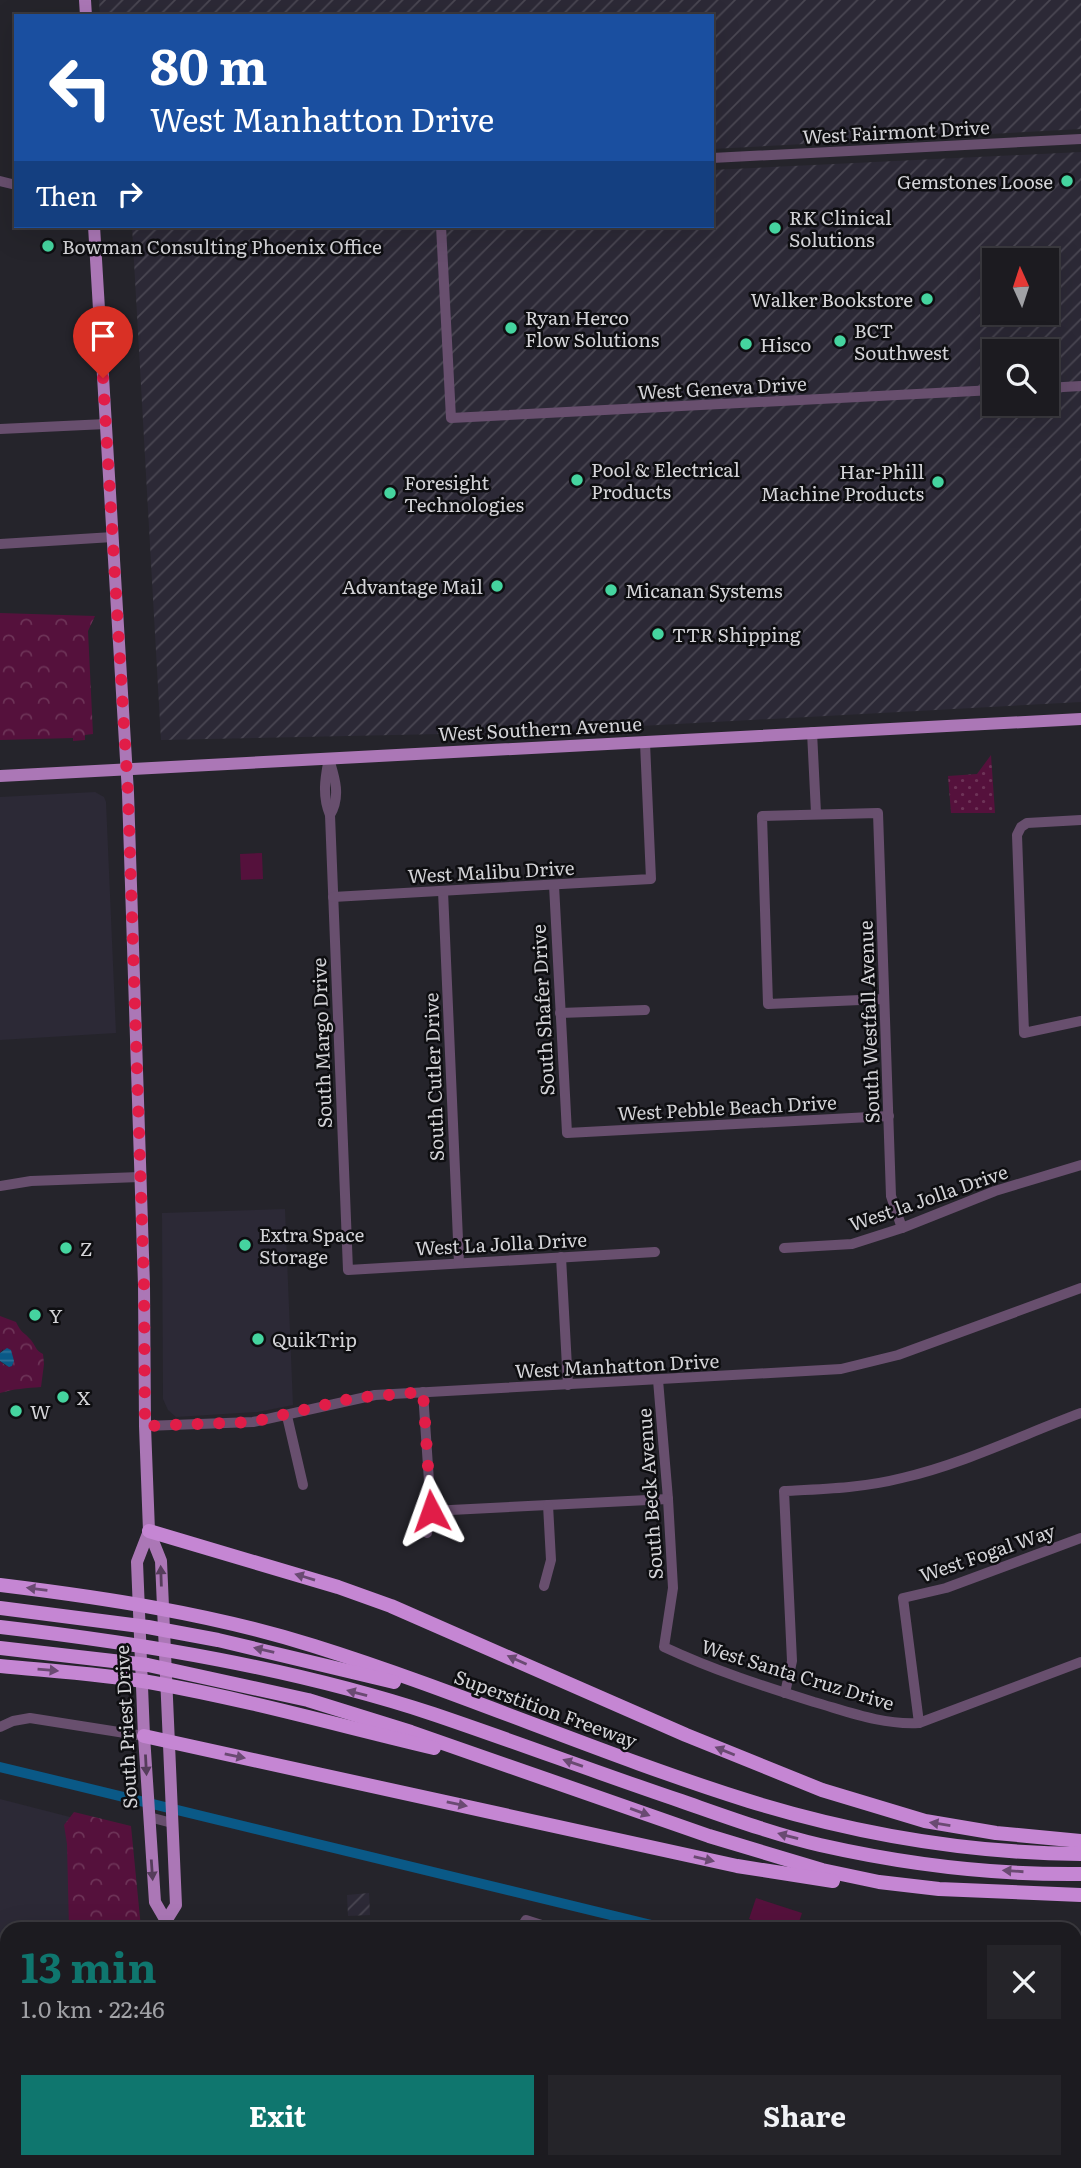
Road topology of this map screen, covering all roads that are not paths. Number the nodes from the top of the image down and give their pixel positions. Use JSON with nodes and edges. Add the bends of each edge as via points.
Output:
{"nodes":[{"id":1,"x":1081,"y":139,"type":"edge"},
{"id":2,"x":714,"y":158,"type":"edge"},
{"id":3,"x":94,"y":228,"type":"edge"},
{"id":4,"x":441,"y":228,"type":"edge"},
{"id":5,"x":1081,"y":386,"type":"edge"},
{"id":6,"x":1059,"y":387,"type":"edge"},
{"id":7,"x":982,"y":391,"type":"edge"},
{"id":8,"x":106,"y":424,"type":"junction"},
{"id":9,"x":0,"y":429,"type":"edge"},
{"id":10,"x":113,"y":537,"type":"junction"},
{"id":11,"x":0,"y":544,"type":"edge"},
{"id":12,"x":1081,"y":719,"type":"edge"},
{"id":13,"x":812,"y":733,"type":"junction"},
{"id":14,"x":645,"y":743,"type":"junction"},
{"id":15,"x":329,"y":758,"type":"junction"},
{"id":16,"x":127,"y":769,"type":"junction"},
{"id":17,"x":0,"y":776,"type":"edge"},
{"id":18,"x":816,"y":813,"type":"junction"},
{"id":19,"x":1081,"y":820,"type":"edge"},
{"id":20,"x":554,"y":885,"type":"junction"},
{"id":21,"x":443,"y":891,"type":"junction"},
{"id":22,"x":333,"y":897,"type":"junction"},
{"id":23,"x":884,"y":999,"type":"junction"},
{"id":24,"x":645,"y":1010,"type":"dead end"},
{"id":25,"x":560,"y":1013,"type":"junction"},
{"id":26,"x":1081,"y":1021,"type":"edge"},
{"id":27,"x":889,"y":1116,"type":"junction"},
{"id":28,"x":566,"y":1133,"type":"joint"},
{"id":29,"x":1081,"y":1165,"type":"edge"},
{"id":30,"x":140,"y":1177,"type":"junction"},
{"id":31,"x":0,"y":1186,"type":"edge"},
{"id":32,"x":902,"y":1228,"type":"junction"},
{"id":33,"x":784,"y":1248,"type":"dead end"},
{"id":34,"x":655,"y":1252,"type":"dead end"},
{"id":35,"x":561,"y":1257,"type":"junction"},
{"id":36,"x":459,"y":1263,"type":"junction"},
{"id":37,"x":348,"y":1270,"type":"joint"},
{"id":38,"x":1081,"y":1288,"type":"edge"},
{"id":39,"x":658,"y":1380,"type":"junction"},
{"id":40,"x":568,"y":1385,"type":"junction"},
{"id":41,"x":423,"y":1392,"type":"junction"},
{"id":42,"x":1081,"y":1413,"type":"edge"},
{"id":43,"x":286,"y":1416,"type":"junction"},
{"id":44,"x":145,"y":1426,"type":"junction"},
{"id":45,"x":303,"y":1485,"type":"dead end"},
{"id":46,"x":668,"y":1499,"type":"junction"},
{"id":47,"x":548,"y":1505,"type":"junction"},
{"id":48,"x":431,"y":1511,"type":"junction"},
{"id":49,"x":149,"y":1531,"type":"junction"},
{"id":50,"x":427,"y":1533,"type":"dead end"},
{"id":51,"x":1081,"y":1538,"type":"edge"},
{"id":52,"x":0,"y":1585,"type":"edge"},
{"id":53,"x":544,"y":1586,"type":"dead end"},
{"id":54,"x":0,"y":1608,"type":"edge"},
{"id":55,"x":0,"y":1627,"type":"edge"},
{"id":56,"x":0,"y":1642,"type":"edge"},
{"id":57,"x":664,"y":1647,"type":"joint"},
{"id":58,"x":0,"y":1648,"type":"edge"},
{"id":59,"x":91,"y":1658,"type":"junction"},
{"id":60,"x":0,"y":1666,"type":"edge"},
{"id":61,"x":1080,"y":1666,"type":"edge"},
{"id":62,"x":785,"y":1693,"type":"junction"},
{"id":63,"x":519,"y":1719,"type":"junction"},
{"id":64,"x":919,"y":1723,"type":"junction"},
{"id":65,"x":0,"y":1727,"type":"edge"},
{"id":66,"x":144,"y":1736,"type":"junction"},
{"id":67,"x":168,"y":1742,"type":"junction"},
{"id":68,"x":506,"y":1765,"type":"junction"},
{"id":69,"x":149,"y":1815,"type":"junction"},
{"id":70,"x":172,"y":1821,"type":"junction"},
{"id":71,"x":1081,"y":1841,"type":"edge"},
{"id":72,"x":1081,"y":1854,"type":"edge"},
{"id":73,"x":1081,"y":1874,"type":"edge"},
{"id":74,"x":939,"y":1889,"type":"junction"},
{"id":75,"x":1081,"y":1895,"type":"edge"},
{"id":76,"x":165,"y":1922,"type":"edge"},
{"id":77,"x":168,"y":1922,"type":"edge"}],
"edges":[{"from":1,"to":2,"type":"street","name":"West Fairmont Drive"},
{"from":3,"to":8,"type":"main road","name":"South Priest Drive"},
{"from":4,"to":7,"type":"street","name":"West Geneva Drive","via":[[451,418]]},
{"from":5,"to":6,"type":"street"},
{"from":8,"to":9,"type":"street"},
{"from":8,"to":10,"type":"main road","name":"South Priest Drive"},
{"from":10,"to":11,"type":"street"},
{"from":10,"to":16,"type":"main road","name":"South Priest Drive"},
{"from":12,"to":13,"type":"main road","name":"West Southern Avenue"},
{"from":13,"to":14,"type":"main road","name":"West Southern Avenue"},
{"from":13,"to":18,"type":"street"},
{"from":14,"to":15,"type":"main road","name":"West Southern Avenue"},
{"from":14,"to":20,"type":"street","name":"West Malibu Drive","via":[[651,879]]},
{"from":15,"to":16,"type":"main road","name":"West Southern Avenue"},
{"from":15,"to":22,"type":"street","name":"South Margo Drive","via":[[324,780]]},
{"from":16,"to":17,"type":"main road","name":"West Southern Avenue"},
{"from":16,"to":30,"type":"main road","name":"South Priest Drive"},
{"from":18,"to":23,"type":"street","name":"South Westfall Avenue","via":[[878,813]]},
{"from":18,"to":23,"type":"street","via":[[762,816],[768,1004]]},
{"from":19,"to":26,"type":"street","via":[[1027,823],[1017,835],[1024,1032]]},
{"from":20,"to":21,"type":"street","name":"West Malibu Drive"},
{"from":20,"to":25,"type":"street","name":"South Shafer Drive"},
{"from":21,"to":22,"type":"street","name":"West Malibu Drive"},
{"from":21,"to":36,"type":"street","name":"South Cutler Drive"},
{"from":22,"to":37,"type":"street","name":"South Margo Drive"},
{"from":23,"to":27,"type":"street","name":"South Westfall Avenue"},
{"from":24,"to":25,"type":"street"},
{"from":25,"to":28,"type":"street","name":"South Shafer Drive"},
{"from":27,"to":28,"type":"street","name":"West Pebble Beach Drive"},
{"from":27,"to":32,"type":"street","name":"South Westfall Avenue","via":[[891,1196]]},
{"from":29,"to":32,"type":"street","name":"West la Jolla Drive","via":[[995,1191]]},
{"from":30,"to":31,"type":"street"},
{"from":30,"to":44,"type":"main road","name":"South Priest Drive"},
{"from":32,"to":33,"type":"street","name":"West la Jolla Drive","via":[[852,1244]]},
{"from":34,"to":35,"type":"street","name":"West La Jolla Drive"},
{"from":35,"to":36,"type":"street","name":"West La Jolla Drive"},
{"from":35,"to":40,"type":"street"},
{"from":36,"to":37,"type":"street","name":"West La Jolla Drive"},
{"from":38,"to":39,"type":"street","name":"West Manhatton Drive","via":[[866,1365],[821,1372]]},
{"from":39,"to":40,"type":"street","name":"West Manhatton Drive"},
{"from":39,"to":46,"type":"street","name":"South Beck Avenue"},
{"from":40,"to":41,"type":"street","name":"West Manhatton Drive"},
{"from":41,"to":43,"type":"street","name":"West Manhatton Drive","via":[[354,1398]]},
{"from":41,"to":48,"type":"street"},
{"from":42,"to":62,"type":"street","via":[[904,1478],[852,1488],[784,1491],[792,1661]]},
{"from":43,"to":44,"type":"street","name":"West Manhatton Drive","via":[[253,1422]]},
{"from":43,"to":45,"type":"street"},
{"from":44,"to":49,"type":"main road","name":"South Priest Drive"},
{"from":46,"to":47,"type":"street"},
{"from":46,"to":57,"type":"street","name":"South Beck Avenue","via":[[673,1588]]},
{"from":47,"to":48,"type":"street"},
{"from":47,"to":53,"type":"street","via":[[551,1560]]},
{"from":48,"to":50,"type":"street"},
{"from":49,"to":66,"type":"main road","name":"South Priest Drive","via":[[136,1562]]},
{"from":67,"to":49,"type":"main road","name":"South Priest Drive","one_way":true,"via":[[161,1561]]},
{"from":71,"to":49,"type":"highway","one_way":true,"via":[[925,1821],[822,1790],[391,1606]]},
{"from":51,"to":64,"type":"street","name":"West Fogal Way","via":[[946,1588],[903,1598]]},
{"from":63,"to":52,"type":"highway","name":"Superstition Freeway","one_way":true,"via":[[323,1649],[221,1622],[145,1605]]},
{"from":63,"to":54,"type":"highway","one_way":true,"via":[[380,1678],[218,1640]]},
{"from":73,"to":55,"type":"highway","one_way":true,"via":[[936,1865],[819,1845],[431,1714],[311,1681],[150,1646]]},
{"from":56,"to":59,"type":"highway"},
{"from":57,"to":62,"type":"street","name":"West Santa Cruz Drive"},
{"from":58,"to":59,"type":"highway"},
{"from":59,"to":68,"type":"highway","via":[[211,1678],[361,1715]]},
{"from":60,"to":68,"type":"highway","one_way":true,"via":[[208,1693]]},
{"from":61,"to":64,"type":"street","name":"West Santa Cruz Drive"},
{"from":62,"to":64,"type":"street","name":"West Santa Cruz Drive","via":[[895,1724]]},
{"from":63,"to":72,"type":"highway","name":"Superstition Freeway","via":[[692,1782],[832,1823],[970,1847]]},
{"from":65,"to":66,"type":"street","via":[[30,1718]]},
{"from":66,"to":67,"type":"highway"},
{"from":66,"to":69,"type":"main road","name":"South Priest Drive","one_way":true},
{"from":67,"to":70,"type":"main road","name":"South Priest Drive"},
{"from":67,"to":74,"type":"highway","one_way":true,"via":[[737,1866],[833,1881]]},
{"from":68,"to":74,"type":"highway","one_way":true,"via":[[766,1854],[822,1870]]},
{"from":69,"to":70,"type":"street"},
{"from":69,"to":76,"type":"main road","name":"South Priest Drive","one_way":true,"via":[[155,1902]]},
{"from":70,"to":77,"type":"main road","name":"South Priest Drive","via":[[176,1905]]},
{"from":74,"to":75,"type":"highway"}]}
